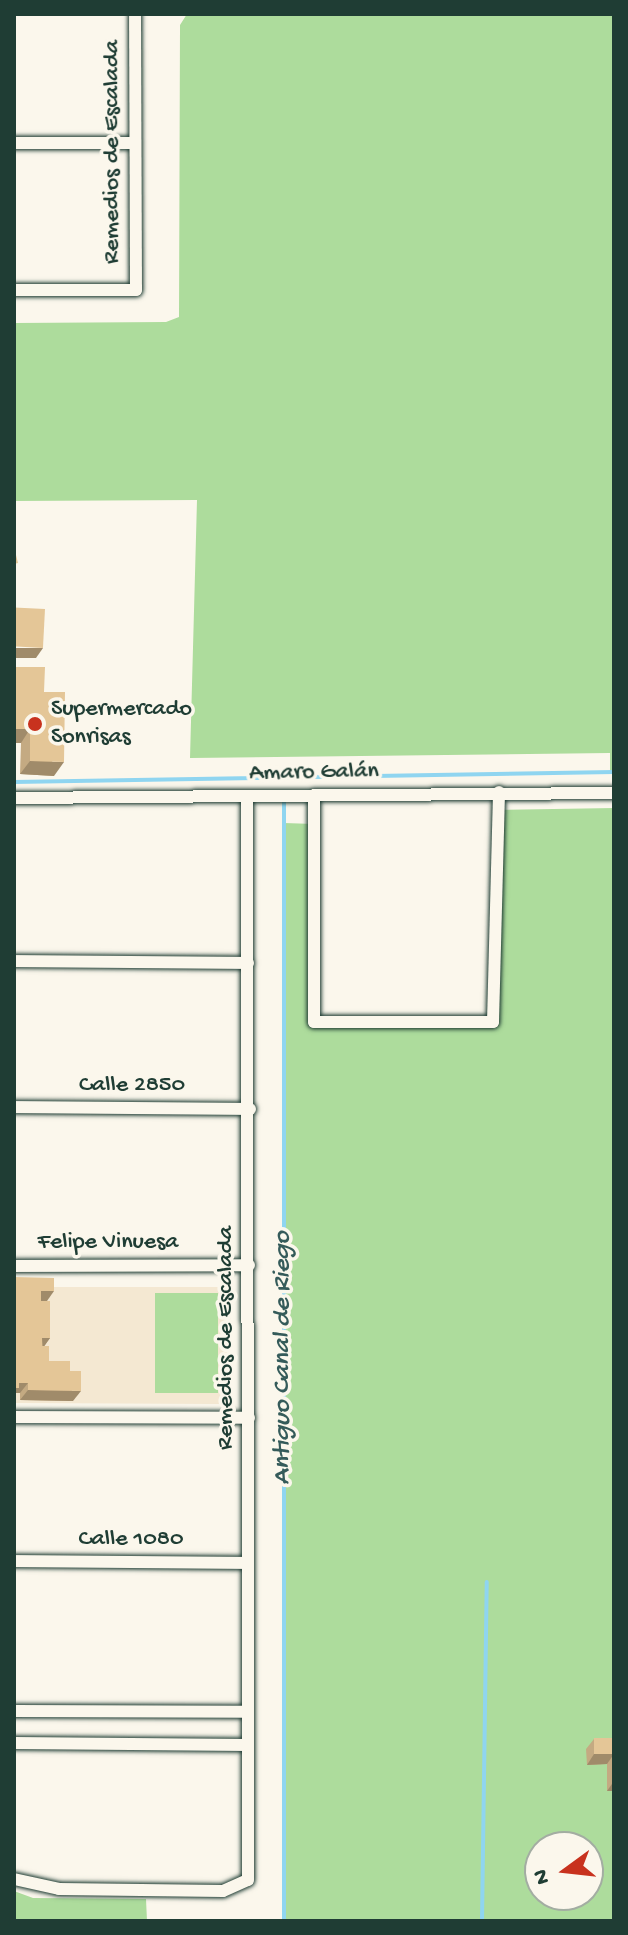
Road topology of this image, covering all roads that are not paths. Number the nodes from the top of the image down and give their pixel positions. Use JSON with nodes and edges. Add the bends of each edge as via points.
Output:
{"nodes":[{"id":1,"x":135,"y":14,"type":"edge"},
{"id":2,"x":14,"y":143,"type":"edge"},
{"id":3,"x":135,"y":143,"type":"junction"},
{"id":4,"x":14,"y":290,"type":"edge"},
{"id":5,"x":499,"y":792,"type":"junction"},
{"id":6,"x":614,"y":793,"type":"edge"},
{"id":7,"x":314,"y":795,"type":"junction"},
{"id":8,"x":247,"y":797,"type":"junction"},
{"id":9,"x":14,"y":798,"type":"edge"},
{"id":10,"x":14,"y":961,"type":"edge"},
{"id":11,"x":248,"y":963,"type":"junction"},
{"id":12,"x":14,"y":1107,"type":"edge"},
{"id":13,"x":250,"y":1109,"type":"junction"},
{"id":14,"x":249,"y":1265,"type":"junction"},
{"id":15,"x":14,"y":1266,"type":"edge"},
{"id":16,"x":14,"y":1417,"type":"edge"},
{"id":17,"x":249,"y":1418,"type":"junction"},
{"id":18,"x":14,"y":1561,"type":"edge"},
{"id":19,"x":248,"y":1563,"type":"junction"},
{"id":20,"x":14,"y":1711,"type":"edge"},
{"id":21,"x":248,"y":1712,"type":"junction"},
{"id":22,"x":14,"y":1743,"type":"edge"},
{"id":23,"x":248,"y":1745,"type":"junction"},
{"id":24,"x":14,"y":1879,"type":"edge"}],
"edges":[{"from":1,"to":3,"type":"street","name":"Remedios de Escalada"},
{"from":2,"to":3,"type":"street"},
{"from":3,"to":4,"type":"street","name":"Remedios de Escalada","via":[[136,290]]},
{"from":5,"to":6,"type":"street","name":"Amaro Galán"},
{"from":5,"to":7,"type":"street","name":"Amaro Galán"},
{"from":5,"to":7,"type":"street","via":[[493,1022],[314,1022]]},
{"from":7,"to":8,"type":"street","name":"Amaro Galán"},
{"from":8,"to":9,"type":"street","name":"Amaro Galán"},
{"from":8,"to":11,"type":"street","name":"Remedios de Escalada"},
{"from":10,"to":11,"type":"street"},
{"from":11,"to":13,"type":"street","name":"Remedios de Escalada"},
{"from":12,"to":13,"type":"street","name":"Calle 2850"},
{"from":13,"to":14,"type":"street","name":"Remedios de Escalada"},
{"from":14,"to":15,"type":"street","name":"Felipe Vinuesa"},
{"from":14,"to":17,"type":"street","name":"Remedios de Escalada"},
{"from":16,"to":17,"type":"street"},
{"from":17,"to":19,"type":"street","name":"Remedios de Escalada"},
{"from":18,"to":19,"type":"street","name":"Calle 1080"},
{"from":19,"to":21,"type":"street","name":"Remedios de Escalada"},
{"from":20,"to":21,"type":"street"},
{"from":21,"to":23,"type":"street","name":"Remedios de Escalada"},
{"from":22,"to":23,"type":"street"},
{"from":23,"to":24,"type":"street","name":"Remedios de Escalada","via":[[248,1880],[223,1891],[59,1889]]}]}
